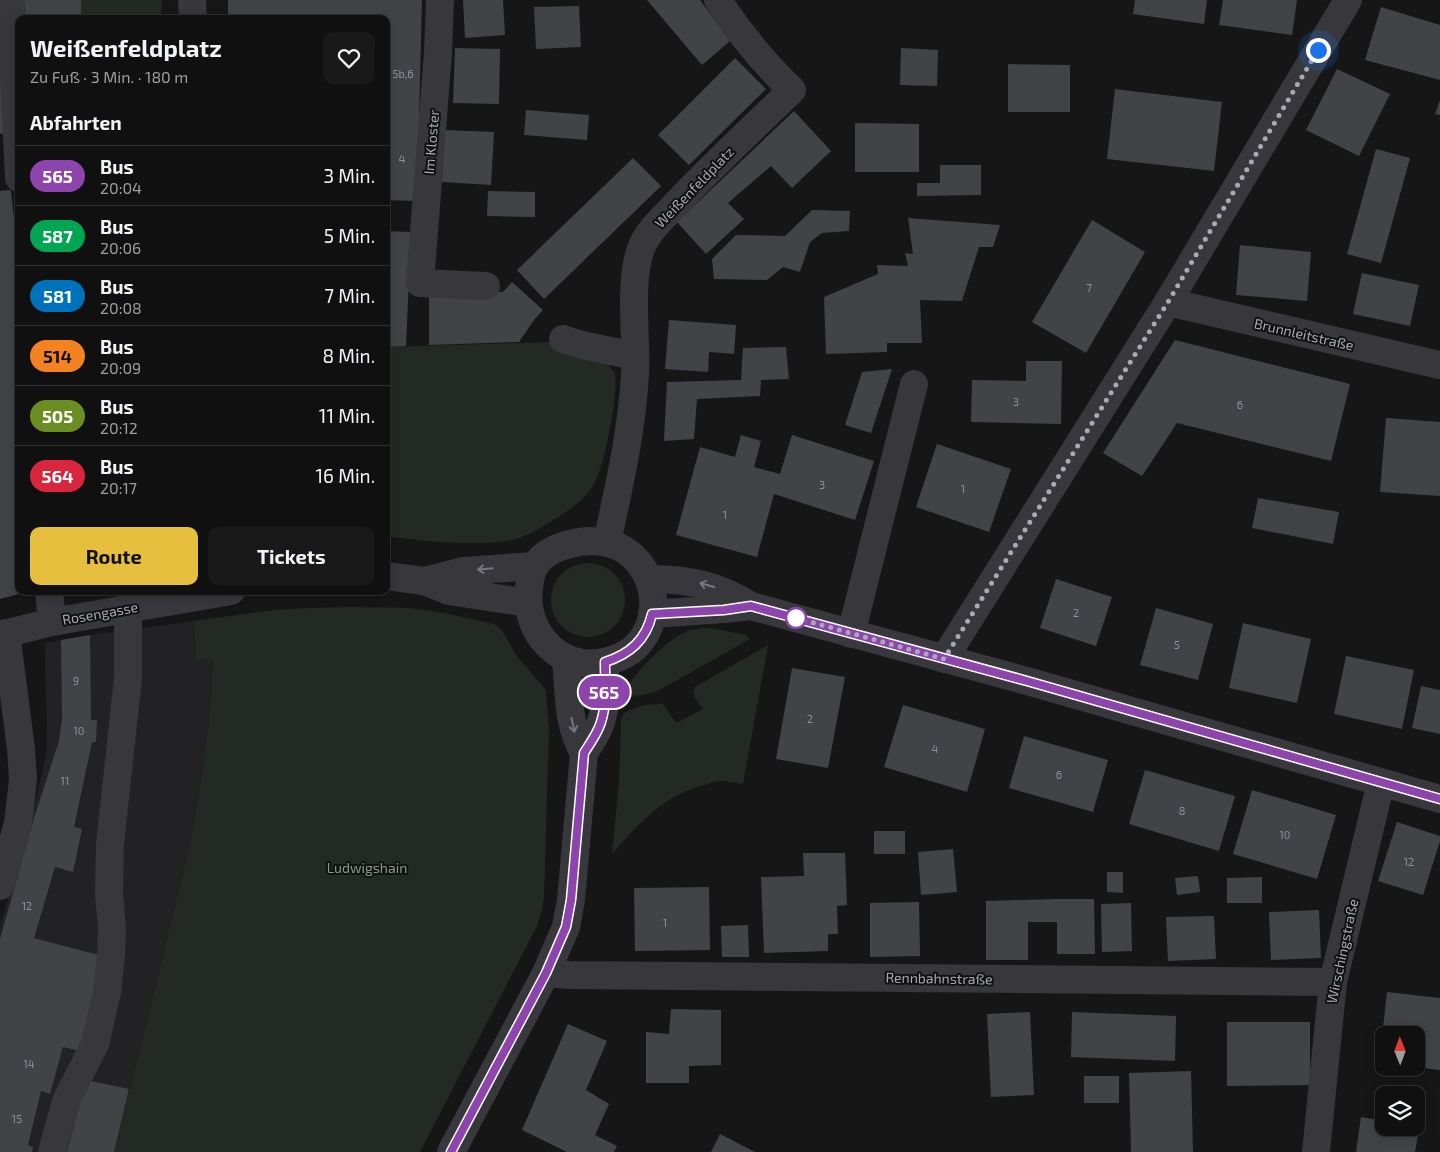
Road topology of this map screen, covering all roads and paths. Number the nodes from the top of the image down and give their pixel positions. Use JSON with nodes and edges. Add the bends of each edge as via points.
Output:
{"nodes":[{"id":1,"x":10,"y":0,"type":"edge"},
{"id":2,"x":192,"y":0,"type":"edge"},
{"id":3,"x":440,"y":0,"type":"edge"},
{"id":4,"x":718,"y":0,"type":"edge"},
{"id":5,"x":1348,"y":0,"type":"edge"},
{"id":6,"x":192,"y":15,"type":"edge"},
{"id":7,"x":12,"y":166,"type":"edge"},
{"id":8,"x":486,"y":286,"type":"dead end"},
{"id":9,"x":1168,"y":302,"type":"junction"},
{"id":10,"x":563,"y":339,"type":"dead end"},
{"id":11,"x":636,"y":356,"type":"junction"},
{"id":12,"x":1440,"y":365,"type":"edge"},
{"id":13,"x":914,"y":384,"type":"dead end"},
{"id":14,"x":607,"y":542,"type":"junction"},
{"id":15,"x":534,"y":566,"type":"junction"},
{"id":16,"x":390,"y":577,"type":"edge"},
{"id":17,"x":649,"y":579,"type":"junction"},
{"id":18,"x":424,"y":581,"type":"junction"},
{"id":19,"x":49,"y":595,"type":"edge"},
{"id":20,"x":208,"y":595,"type":"edge"},
{"id":21,"x":528,"y":603,"type":"junction"},
{"id":22,"x":751,"y":606,"type":"junction"},
{"id":23,"x":128,"y":609,"type":"junction"},
{"id":24,"x":652,"y":614,"type":"junction"},
{"id":25,"x":52,"y":622,"type":"junction"},
{"id":26,"x":3,"y":634,"type":"edge"},
{"id":27,"x":851,"y":634,"type":"junction"},
{"id":28,"x":566,"y":659,"type":"junction"},
{"id":29,"x":944,"y":659,"type":"junction"},
{"id":30,"x":605,"y":662,"type":"junction"},
{"id":31,"x":584,"y":753,"type":"junction"},
{"id":32,"x":1381,"y":782,"type":"junction"},
{"id":33,"x":1440,"y":798,"type":"edge"},
{"id":34,"x":0,"y":886,"type":"edge"},
{"id":35,"x":546,"y":973,"type":"junction"},
{"id":36,"x":1333,"y":982,"type":"junction"},
{"id":37,"x":52,"y":1152,"type":"edge"},
{"id":38,"x":451,"y":1152,"type":"edge"},
{"id":39,"x":1316,"y":1152,"type":"edge"}],
"edges":[{"from":1,"to":7,"type":"street"},
{"from":2,"to":6,"type":"street"},
{"from":3,"to":8,"type":"street","name":"Im Kloster","via":[[420,284]]},
{"from":4,"to":11,"type":"street","name":"Weißenfeldplatz","via":[[753,48],[792,90],[651,230],[642,246],[637,267],[634,297]]},
{"from":5,"to":9,"type":"street"},
{"from":9,"to":12,"type":"street","name":"Brunnleitstraße"},
{"from":9,"to":29,"type":"street"},
{"from":10,"to":11,"type":"street"},
{"from":11,"to":14,"type":"street","name":"Weißenfeldplatz","via":[[631,424]]},
{"from":13,"to":27,"type":"street"},
{"from":14,"to":15,"type":"street","via":[[565,545],[544,556]]},
{"from":14,"to":17,"type":"street","via":[[632,554]]},
{"from":15,"to":18,"type":"street","one_way":true,"via":[[463,571]]},
{"from":15,"to":21,"type":"street"},
{"from":16,"to":18,"type":"street"},
{"from":22,"to":17,"type":"street","one_way":true,"via":[[713,586]]},
{"from":17,"to":24,"type":"street","via":[[653,595]]},
{"from":18,"to":21,"type":"street","via":[[449,591]]},
{"from":19,"to":25,"type":"street"},
{"from":20,"to":23,"type":"street","name":"Rosengasse"},
{"from":21,"to":28,"type":"street","via":[[543,641]]},
{"from":22,"to":24,"type":"street"},
{"from":22,"to":27,"type":"street"},
{"from":23,"to":25,"type":"street","name":"Rosengasse"},
{"from":23,"to":37,"type":"street","via":[[128,686],[110,844],[111,947],[107,992],[95,1044],[66,1101]]},
{"from":24,"to":30,"type":"street","via":[[648,629],[638,644],[623,656]]},
{"from":25,"to":26,"type":"street","name":"Rosengasse"},
{"from":26,"to":34,"type":"street","via":[[23,779],[18,824]]},
{"from":27,"to":29,"type":"street"},
{"from":28,"to":30,"type":"street","via":[[582,663]]},
{"from":28,"to":31,"type":"street","one_way":true,"via":[[574,730]]},
{"from":29,"to":32,"type":"street"},
{"from":30,"to":31,"type":"street","via":[[602,722]]},
{"from":31,"to":35,"type":"street","via":[[571,900],[566,927]]},
{"from":32,"to":33,"type":"street"},
{"from":32,"to":36,"type":"street","name":"Wirschingstraße"},
{"from":35,"to":36,"type":"street","name":"Rennbahnstraße"},
{"from":35,"to":38,"type":"street"},
{"from":36,"to":39,"type":"street","name":"Wirschingstraße"}]}
